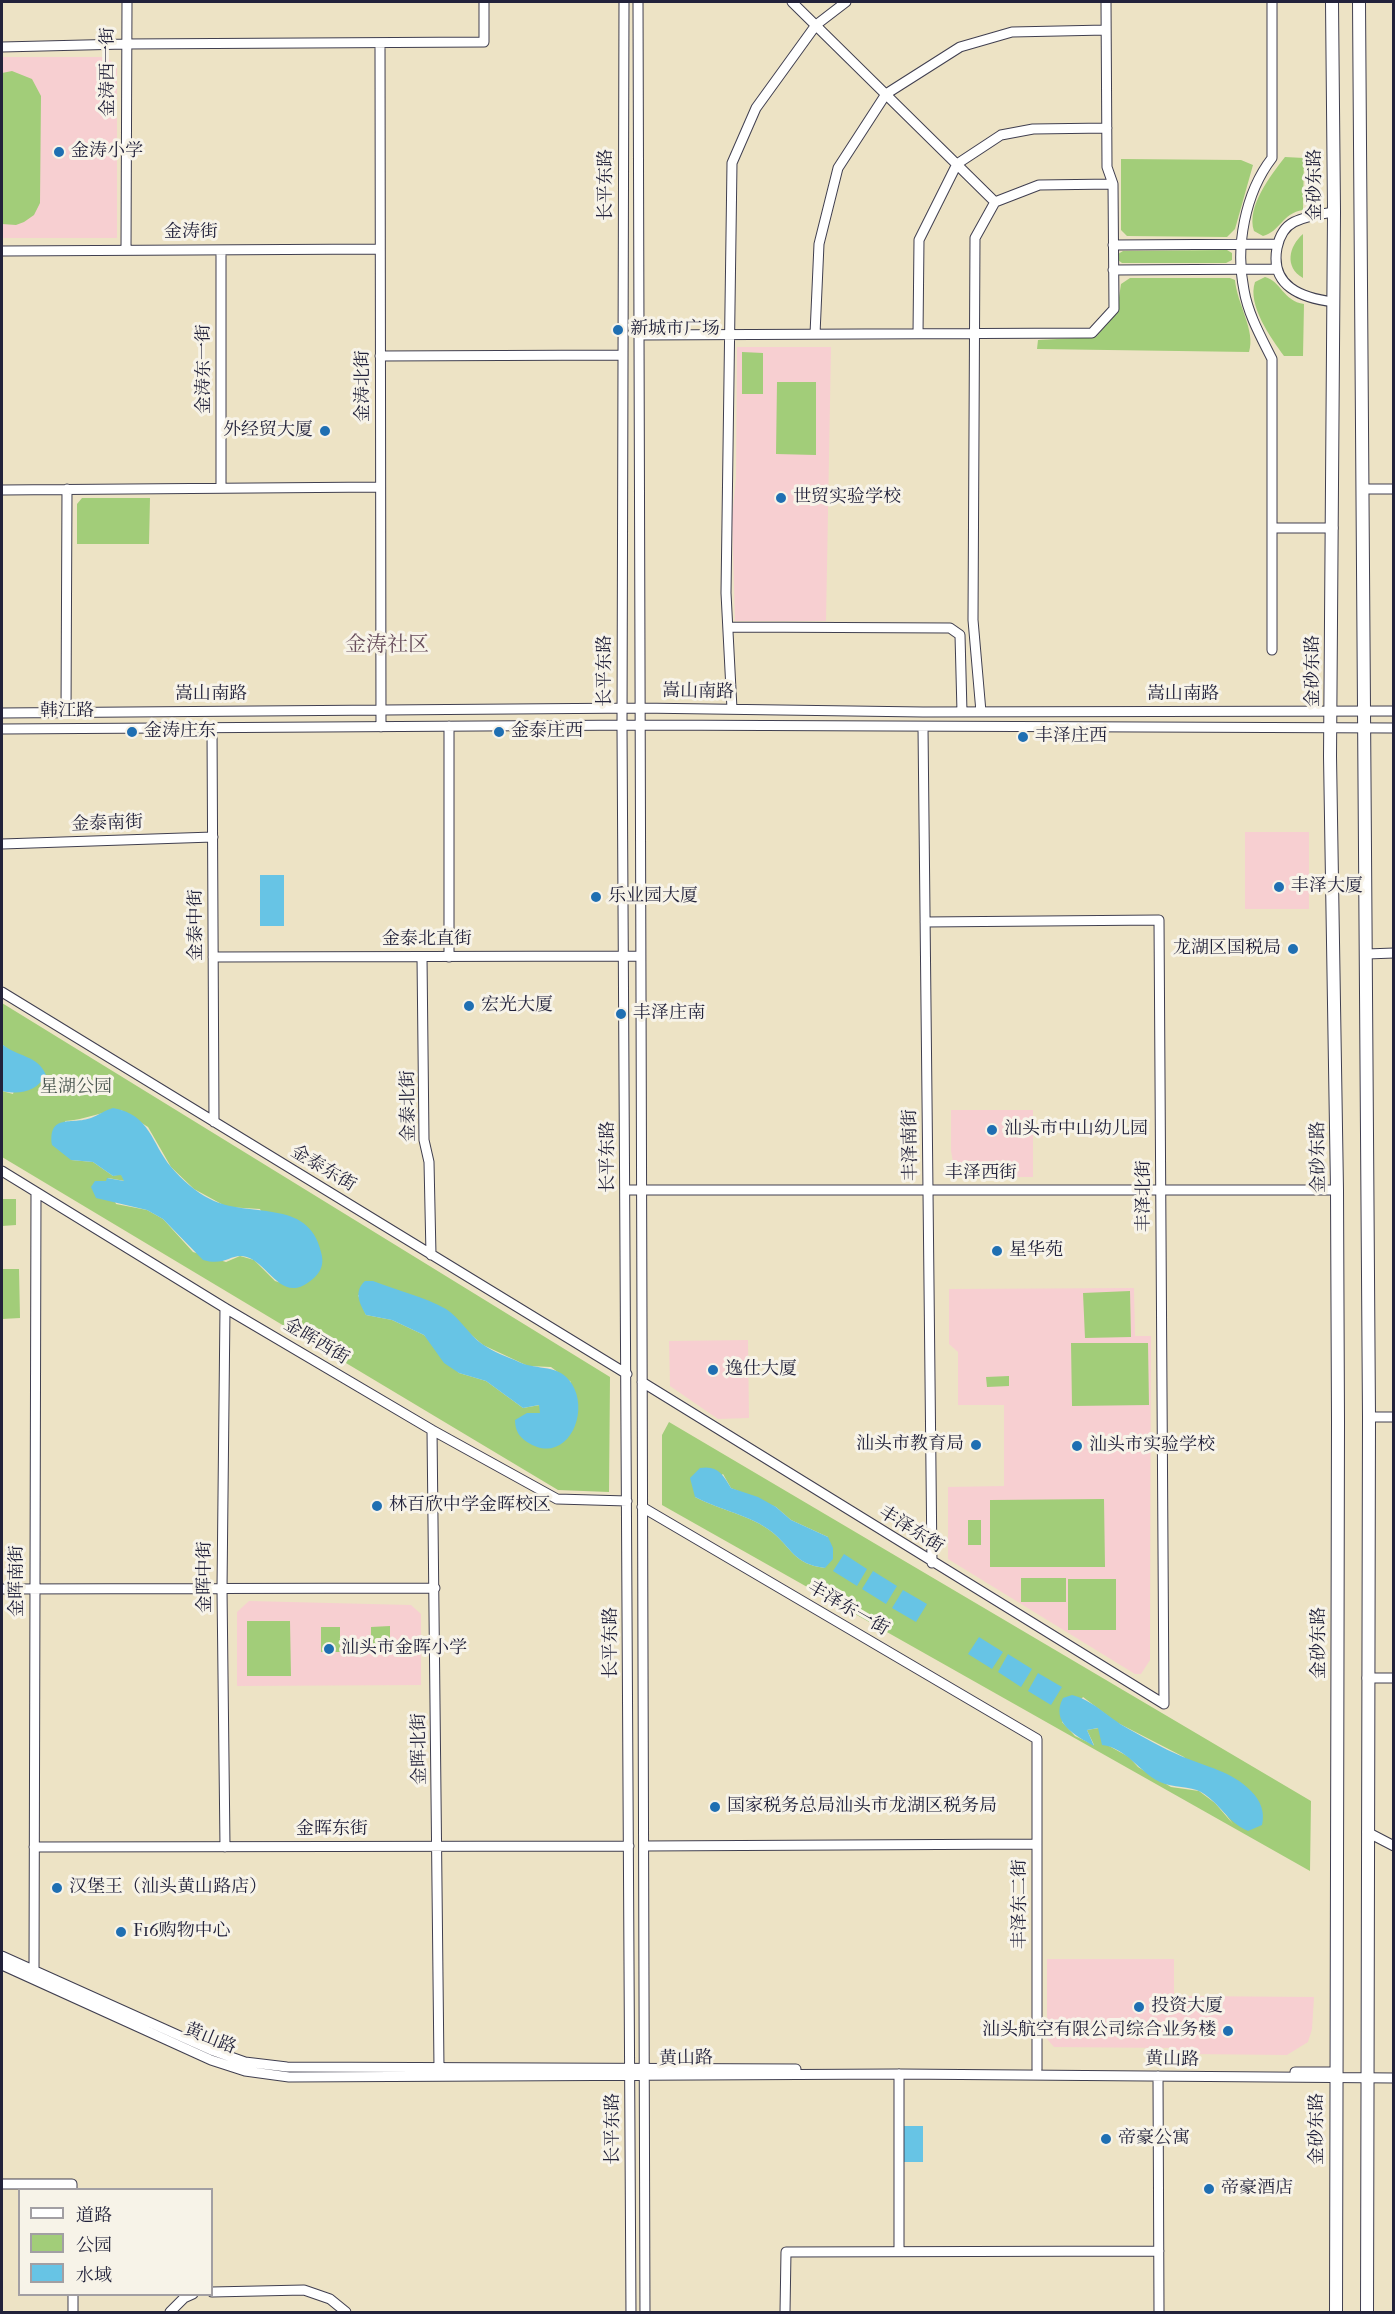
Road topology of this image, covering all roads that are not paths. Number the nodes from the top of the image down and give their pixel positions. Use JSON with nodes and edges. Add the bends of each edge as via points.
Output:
{"nodes":[{"id":1,"x":127,"y":2,"type":"edge"},
{"id":2,"x":484,"y":2,"type":"edge"},
{"id":3,"x":624,"y":2,"type":"edge"},
{"id":4,"x":638,"y":2,"type":"edge"},
{"id":5,"x":792,"y":2,"type":"edge"},
{"id":6,"x":846,"y":2,"type":"edge"},
{"id":7,"x":1106,"y":2,"type":"edge"},
{"id":8,"x":1272,"y":2,"type":"edge"},
{"id":9,"x":1332,"y":2,"type":"edge"},
{"id":10,"x":1359,"y":2,"type":"edge"},
{"id":11,"x":816,"y":25,"type":"junction"},
{"id":12,"x":1106,"y":30,"type":"junction"},
{"id":13,"x":125,"y":44,"type":"junction"},
{"id":14,"x":380,"y":44,"type":"junction"},
{"id":15,"x":2,"y":47,"type":"edge"},
{"id":16,"x":886,"y":94,"type":"junction"},
{"id":17,"x":1107,"y":128,"type":"junction"},
{"id":18,"x":957,"y":164,"type":"junction"},
{"id":19,"x":1113,"y":184,"type":"junction"},
{"id":20,"x":995,"y":202,"type":"junction"},
{"id":21,"x":1334,"y":213,"type":"junction"},
{"id":22,"x":1242,"y":244,"type":"junction"},
{"id":23,"x":1278,"y":244,"type":"junction"},
{"id":24,"x":1113,"y":245,"type":"junction"},
{"id":25,"x":380,"y":249,"type":"junction"},
{"id":26,"x":126,"y":250,"type":"junction"},
{"id":27,"x":221,"y":250,"type":"junction"},
{"id":28,"x":2,"y":251,"type":"edge"},
{"id":29,"x":1241,"y":269,"type":"junction"},
{"id":30,"x":1277,"y":269,"type":"junction"},
{"id":31,"x":1113,"y":270,"type":"junction"},
{"id":32,"x":1334,"y":302,"type":"junction"},
{"id":33,"x":729,"y":334,"type":"junction"},
{"id":34,"x":815,"y":334,"type":"junction"},
{"id":35,"x":918,"y":334,"type":"junction"},
{"id":36,"x":975,"y":334,"type":"junction"},
{"id":37,"x":639,"y":335,"type":"junction"},
{"id":38,"x":623,"y":355,"type":"junction"},
{"id":39,"x":380,"y":356,"type":"junction"},
{"id":40,"x":380,"y":487,"type":"junction"},
{"id":41,"x":221,"y":488,"type":"junction"},
{"id":42,"x":67,"y":489,"type":"junction"},
{"id":43,"x":1364,"y":489,"type":"junction"},
{"id":44,"x":1394,"y":489,"type":"edge"},
{"id":45,"x":2,"y":490,"type":"edge"},
{"id":46,"x":1272,"y":528,"type":"junction"},
{"id":47,"x":1333,"y":528,"type":"junction"},
{"id":48,"x":729,"y":627,"type":"junction"},
{"id":49,"x":1272,"y":650,"type":"dead end"},
{"id":50,"x":622,"y":708,"type":"junction"},
{"id":51,"x":639,"y":708,"type":"junction"},
{"id":52,"x":381,"y":710,"type":"junction"},
{"id":53,"x":732,"y":710,"type":"junction"},
{"id":54,"x":1332,"y":711,"type":"junction"},
{"id":55,"x":1366,"y":711,"type":"junction"},
{"id":56,"x":1394,"y":711,"type":"edge"},
{"id":57,"x":962,"y":712,"type":"junction"},
{"id":58,"x":981,"y":712,"type":"junction"},
{"id":59,"x":2,"y":713,"type":"edge"},
{"id":60,"x":66,"y":713,"type":"junction"},
{"id":61,"x":639,"y":725,"type":"junction"},
{"id":62,"x":450,"y":726,"type":"junction"},
{"id":63,"x":622,"y":726,"type":"junction"},
{"id":64,"x":381,"y":727,"type":"junction"},
{"id":65,"x":923,"y":727,"type":"junction"},
{"id":66,"x":133,"y":728,"type":"joint"},
{"id":67,"x":212,"y":728,"type":"junction"},
{"id":68,"x":1332,"y":728,"type":"junction"},
{"id":69,"x":1366,"y":728,"type":"junction"},
{"id":70,"x":1394,"y":728,"type":"edge"},
{"id":71,"x":2,"y":729,"type":"edge"},
{"id":72,"x":213,"y":837,"type":"junction"},
{"id":73,"x":2,"y":844,"type":"edge"},
{"id":74,"x":926,"y":922,"type":"junction"},
{"id":75,"x":1394,"y":953,"type":"edge"},
{"id":76,"x":1367,"y":954,"type":"junction"},
{"id":77,"x":624,"y":956,"type":"junction"},
{"id":78,"x":640,"y":956,"type":"junction"},
{"id":79,"x":213,"y":957,"type":"junction"},
{"id":80,"x":422,"y":957,"type":"junction"},
{"id":81,"x":450,"y":957,"type":"junction"},
{"id":82,"x":2,"y":993,"type":"edge"},
{"id":83,"x":214,"y":1122,"type":"junction"},
{"id":84,"x":2,"y":1171,"type":"edge"},
{"id":85,"x":625,"y":1190,"type":"junction"},
{"id":86,"x":641,"y":1190,"type":"junction"},
{"id":87,"x":928,"y":1190,"type":"junction"},
{"id":88,"x":1162,"y":1190,"type":"junction"},
{"id":89,"x":1338,"y":1190,"type":"junction"},
{"id":90,"x":36,"y":1192,"type":"junction"},
{"id":91,"x":431,"y":1255,"type":"junction"},
{"id":92,"x":225,"y":1308,"type":"junction"},
{"id":93,"x":627,"y":1374,"type":"junction"},
{"id":94,"x":642,"y":1382,"type":"junction"},
{"id":95,"x":1368,"y":1417,"type":"junction"},
{"id":96,"x":1394,"y":1417,"type":"edge"},
{"id":97,"x":432,"y":1430,"type":"junction"},
{"id":98,"x":627,"y":1501,"type":"junction"},
{"id":99,"x":642,"y":1507,"type":"junction"},
{"id":100,"x":932,"y":1563,"type":"junction"},
{"id":101,"x":435,"y":1588,"type":"junction"},
{"id":102,"x":2,"y":1589,"type":"edge"},
{"id":103,"x":222,"y":1589,"type":"junction"},
{"id":104,"x":35,"y":1590,"type":"junction"},
{"id":105,"x":1367,"y":1678,"type":"junction"},
{"id":106,"x":1394,"y":1678,"type":"edge"},
{"id":107,"x":1164,"y":1704,"type":"joint"},
{"id":108,"x":1036,"y":1739,"type":"joint"},
{"id":109,"x":1367,"y":1832,"type":"junction"},
{"id":110,"x":1037,"y":1845,"type":"junction"},
{"id":111,"x":438,"y":1846,"type":"junction"},
{"id":112,"x":629,"y":1846,"type":"junction"},
{"id":113,"x":644,"y":1846,"type":"junction"},
{"id":114,"x":1394,"y":1846,"type":"edge"},
{"id":115,"x":34,"y":1847,"type":"junction"},
{"id":116,"x":225,"y":1847,"type":"junction"},
{"id":117,"x":2,"y":1956,"type":"edge"},
{"id":118,"x":2,"y":1965,"type":"edge"},
{"id":119,"x":34,"y":1971,"type":"junction"},
{"id":120,"x":439,"y":2068,"type":"junction"},
{"id":121,"x":1037,"y":2069,"type":"junction"},
{"id":122,"x":631,"y":2072,"type":"junction"},
{"id":123,"x":646,"y":2072,"type":"junction"},
{"id":124,"x":1394,"y":2072,"type":"edge"},
{"id":125,"x":899,"y":2074,"type":"junction"},
{"id":126,"x":1336,"y":2075,"type":"junction"},
{"id":127,"x":1367,"y":2075,"type":"junction"},
{"id":128,"x":1158,"y":2076,"type":"junction"},
{"id":129,"x":1394,"y":2078,"type":"edge"},
{"id":130,"x":2,"y":2184,"type":"edge"},
{"id":131,"x":72,"y":2188,"type":"edge"},
{"id":132,"x":899,"y":2251,"type":"junction"},
{"id":133,"x":1159,"y":2251,"type":"junction"},
{"id":134,"x":213,"y":2292,"type":"edge"},
{"id":135,"x":73,"y":2296,"type":"edge"},
{"id":136,"x":190,"y":2296,"type":"edge"},
{"id":137,"x":73,"y":2313,"type":"edge"},
{"id":138,"x":170,"y":2313,"type":"edge"},
{"id":139,"x":346,"y":2313,"type":"edge"},
{"id":140,"x":631,"y":2313,"type":"edge"},
{"id":141,"x":645,"y":2313,"type":"edge"},
{"id":142,"x":785,"y":2313,"type":"edge"},
{"id":143,"x":1159,"y":2313,"type":"edge"},
{"id":144,"x":1336,"y":2313,"type":"edge"},
{"id":145,"x":1367,"y":2313,"type":"edge"}],
"edges":[{"from":1,"to":13,"type":"street","name":"金涛西一街"},
{"from":2,"to":14,"type":"street","via":[[484,42]]},
{"from":3,"to":38,"type":"street","name":"长平东路"},
{"from":4,"to":37,"type":"street","name":"长平东路"},
{"from":5,"to":11,"type":"street"},
{"from":6,"to":11,"type":"street"},
{"from":7,"to":12,"type":"street"},
{"from":8,"to":22,"type":"street","via":[[1272,158],[1252,196]]},
{"from":9,"to":21,"type":"main road","name":"金砂东路"},
{"from":10,"to":43,"type":"main road"},
{"from":11,"to":16,"type":"street"},
{"from":11,"to":33,"type":"street","via":[[756,108],[732,163]]},
{"from":12,"to":16,"type":"street","via":[[1012,32],[960,47]]},
{"from":12,"to":17,"type":"street"},
{"from":13,"to":14,"type":"street"},
{"from":13,"to":15,"type":"street"},
{"from":13,"to":26,"type":"street","name":"金涛西一街"},
{"from":14,"to":25,"type":"street","name":"金涛北街"},
{"from":16,"to":18,"type":"street"},
{"from":16,"to":34,"type":"street","via":[[838,168],[819,244]]},
{"from":17,"to":18,"type":"street","via":[[1033,129],[1001,135]]},
{"from":17,"to":19,"type":"street","via":[[1107,167]]},
{"from":18,"to":20,"type":"street"},
{"from":18,"to":35,"type":"street","via":[[919,240]]},
{"from":19,"to":20,"type":"street","via":[[1039,185]]},
{"from":19,"to":24,"type":"street"},
{"from":20,"to":36,"type":"street","via":[[975,238]]},
{"from":21,"to":23,"type":"street","via":[[1292,222]]},
{"from":21,"to":32,"type":"main road","name":"金砂东路"},
{"from":22,"to":23,"type":"street"},
{"from":22,"to":24,"type":"street"},
{"from":22,"to":29,"type":"street"},
{"from":23,"to":30,"type":"street"},
{"from":24,"to":31,"type":"street"},
{"from":25,"to":27,"type":"street","name":"金涛街"},
{"from":25,"to":39,"type":"street","name":"金涛北街"},
{"from":26,"to":27,"type":"street","name":"金涛街"},
{"from":26,"to":28,"type":"street","name":"金涛街"},
{"from":27,"to":41,"type":"street","name":"金涛东一街"},
{"from":29,"to":30,"type":"street"},
{"from":29,"to":31,"type":"street"},
{"from":29,"to":46,"type":"street","via":[[1252,318],[1272,359]]},
{"from":30,"to":32,"type":"street","via":[[1278,278],[1289,289],[1311,299]]},
{"from":31,"to":36,"type":"street","via":[[1113,309],[1092,333]]},
{"from":32,"to":47,"type":"main road","name":"金砂东路"},
{"from":33,"to":34,"type":"street"},
{"from":33,"to":37,"type":"street"},
{"from":33,"to":48,"type":"street"},
{"from":34,"to":35,"type":"street"},
{"from":35,"to":36,"type":"street"},
{"from":36,"to":58,"type":"street","via":[[973,620]]},
{"from":37,"to":51,"type":"street","name":"长平东路"},
{"from":38,"to":39,"type":"street"},
{"from":38,"to":50,"type":"street","name":"长平东路"},
{"from":39,"to":40,"type":"street","name":"金涛北街"},
{"from":40,"to":41,"type":"street"},
{"from":40,"to":52,"type":"street","name":"金涛北街"},
{"from":41,"to":42,"type":"street"},
{"from":42,"to":45,"type":"street"},
{"from":42,"to":60,"type":"street"},
{"from":43,"to":44,"type":"street"},
{"from":43,"to":55,"type":"main road"},
{"from":46,"to":47,"type":"street"},
{"from":46,"to":49,"type":"street"},
{"from":47,"to":54,"type":"main road","name":"金砂东路"},
{"from":48,"to":53,"type":"street"},
{"from":48,"to":57,"type":"street","via":[[950,628],[960,635]]},
{"from":50,"to":51,"type":"street","name":"嵩山南路"},
{"from":50,"to":52,"type":"street","name":"嵩山南路"},
{"from":50,"to":63,"type":"street","name":"长平东路"},
{"from":51,"to":53,"type":"street","name":"嵩山南路"},
{"from":51,"to":61,"type":"street","name":"长平东路"},
{"from":52,"to":60,"type":"street","name":"嵩山南路"},
{"from":52,"to":64,"type":"street","name":"金涛北街"},
{"from":53,"to":57,"type":"street","name":"嵩山南路"},
{"from":54,"to":55,"type":"street","name":"嵩山南路"},
{"from":54,"to":58,"type":"street","name":"嵩山南路"},
{"from":54,"to":68,"type":"main road","name":"金砂东路"},
{"from":55,"to":56,"type":"street","name":"嵩山南路"},
{"from":55,"to":69,"type":"main road"},
{"from":57,"to":58,"type":"street","name":"嵩山南路"},
{"from":59,"to":60,"type":"street","name":"嵩山南路"},
{"from":61,"to":63,"type":"street","name":"嵩山南路"},
{"from":61,"to":65,"type":"street","name":"嵩山南路"},
{"from":61,"to":78,"type":"street","name":"长平东路"},
{"from":62,"to":63,"type":"street","name":"嵩山南路"},
{"from":62,"to":64,"type":"street","name":"嵩山南路"},
{"from":62,"to":81,"type":"street"},
{"from":63,"to":77,"type":"street","name":"长平东路"},
{"from":64,"to":67,"type":"street","name":"嵩山南路"},
{"from":65,"to":68,"type":"street","name":"嵩山南路"},
{"from":65,"to":74,"type":"street","name":"丰泽南街"},
{"from":66,"to":67,"type":"street","name":"嵩山南路"},
{"from":66,"to":71,"type":"street","name":"韩江路"},
{"from":67,"to":72,"type":"street","name":"金泰中街"},
{"from":68,"to":69,"type":"street","name":"嵩山南路"},
{"from":68,"to":89,"type":"main road","name":"金砂东路"},
{"from":69,"to":70,"type":"street","name":"嵩山南路"},
{"from":69,"to":76,"type":"main road"},
{"from":72,"to":73,"type":"street","name":"金泰南街"},
{"from":72,"to":79,"type":"street","name":"金泰中街"},
{"from":74,"to":87,"type":"street","name":"丰泽南街"},
{"from":74,"to":88,"type":"street","name":"丰泽北街","via":[[1158,920]]},
{"from":75,"to":76,"type":"street"},
{"from":76,"to":95,"type":"main road"},
{"from":77,"to":78,"type":"street","name":"金泰北直街"},
{"from":77,"to":81,"type":"street","name":"金泰北直街"},
{"from":77,"to":85,"type":"street","name":"长平东路"},
{"from":78,"to":86,"type":"street","name":"长平东路"},
{"from":79,"to":80,"type":"street","name":"金泰北直街"},
{"from":79,"to":83,"type":"street","name":"金泰中街"},
{"from":80,"to":81,"type":"street","name":"金泰北直街"},
{"from":80,"to":91,"type":"street","name":"金泰北街","via":[[424,1140],[429,1162]]},
{"from":82,"to":83,"type":"street","name":"金泰东街"},
{"from":83,"to":91,"type":"street","name":"金泰东街"},
{"from":84,"to":90,"type":"street","name":"金晖西街"},
{"from":85,"to":86,"type":"street","name":"丰泽西街"},
{"from":85,"to":93,"type":"street","name":"长平东路"},
{"from":86,"to":87,"type":"street","name":"丰泽西街"},
{"from":86,"to":94,"type":"street","name":"长平东路"},
{"from":87,"to":88,"type":"street","name":"丰泽西街"},
{"from":87,"to":100,"type":"street","name":"丰泽南街"},
{"from":88,"to":89,"type":"street","name":"丰泽西街"},
{"from":88,"to":107,"type":"street","name":"丰泽北街"},
{"from":89,"to":126,"type":"main road","name":"金砂东路"},
{"from":90,"to":92,"type":"street","name":"金晖西街"},
{"from":90,"to":104,"type":"street","name":"金晖南街"},
{"from":91,"to":93,"type":"street","name":"金泰东街"},
{"from":92,"to":97,"type":"street","name":"金晖西街"},
{"from":92,"to":103,"type":"street","name":"金晖中街"},
{"from":93,"to":98,"type":"street","name":"长平东路"},
{"from":94,"to":99,"type":"street","name":"长平东路"},
{"from":94,"to":100,"type":"street","name":"丰泽东街"},
{"from":95,"to":96,"type":"street"},
{"from":95,"to":105,"type":"main road"},
{"from":97,"to":98,"type":"street","name":"金晖西街","via":[[556,1500]]},
{"from":97,"to":101,"type":"street","name":"金晖北街"},
{"from":98,"to":112,"type":"street","name":"长平东路"},
{"from":99,"to":108,"type":"street","name":"丰泽东一街"},
{"from":99,"to":113,"type":"street","name":"长平东路"},
{"from":100,"to":107,"type":"street","name":"丰泽东街"},
{"from":101,"to":103,"type":"street"},
{"from":101,"to":111,"type":"street","name":"金晖北街"},
{"from":102,"to":104,"type":"street"},
{"from":103,"to":104,"type":"street"},
{"from":103,"to":116,"type":"street","name":"金晖中街"},
{"from":104,"to":115,"type":"street","name":"金晖南街"},
{"from":105,"to":106,"type":"street"},
{"from":105,"to":109,"type":"main road"},
{"from":108,"to":110,"type":"street","name":"丰泽东二街"},
{"from":109,"to":114,"type":"street"},
{"from":109,"to":127,"type":"main road"},
{"from":110,"to":113,"type":"street"},
{"from":110,"to":121,"type":"street","name":"丰泽东二街"},
{"from":111,"to":112,"type":"street","name":"金晖东街"},
{"from":111,"to":116,"type":"street","name":"金晖东街"},
{"from":111,"to":120,"type":"street","name":"金晖北街"},
{"from":112,"to":122,"type":"street","name":"长平东路"},
{"from":113,"to":123,"type":"street","name":"长平东路"},
{"from":115,"to":116,"type":"street","name":"金晖东街"},
{"from":115,"to":119,"type":"street","name":"金晖南街"},
{"from":117,"to":119,"type":"street","name":"黄山路"},
{"from":118,"to":122,"type":"street","name":"黄山路","via":[[212,2060],[245,2070],[289,2077]]},
{"from":119,"to":120,"type":"street","name":"黄山路","via":[[245,2062],[287,2067]]},
{"from":120,"to":122,"type":"street","name":"黄山路"},
{"from":121,"to":123,"type":"street","name":"黄山路"},
{"from":121,"to":126,"type":"street","name":"黄山路"},
{"from":122,"to":123,"type":"street","name":"黄山路"},
{"from":122,"to":140,"type":"street","name":"长平东路"},
{"from":123,"to":125,"type":"street","name":"黄山路"},
{"from":123,"to":141,"type":"street","name":"长平东路"},
{"from":124,"to":127,"type":"street","name":"黄山路"},
{"from":125,"to":128,"type":"street","name":"黄山路"},
{"from":125,"to":132,"type":"street"},
{"from":126,"to":127,"type":"street","name":"黄山路"},
{"from":126,"to":128,"type":"street","name":"黄山路"},
{"from":126,"to":144,"type":"main road","name":"金砂东路"},
{"from":127,"to":129,"type":"street","name":"黄山路"},
{"from":127,"to":145,"type":"main road"},
{"from":128,"to":133,"type":"street"},
{"from":130,"to":131,"type":"street","via":[[72,2184]]},
{"from":132,"to":133,"type":"street"},
{"from":132,"to":142,"type":"street","via":[[786,2252]]},
{"from":133,"to":143,"type":"street"},
{"from":134,"to":139,"type":"street","via":[[304,2290],[330,2299]]},
{"from":135,"to":137,"type":"street"},
{"from":136,"to":138,"type":"street"}]}
